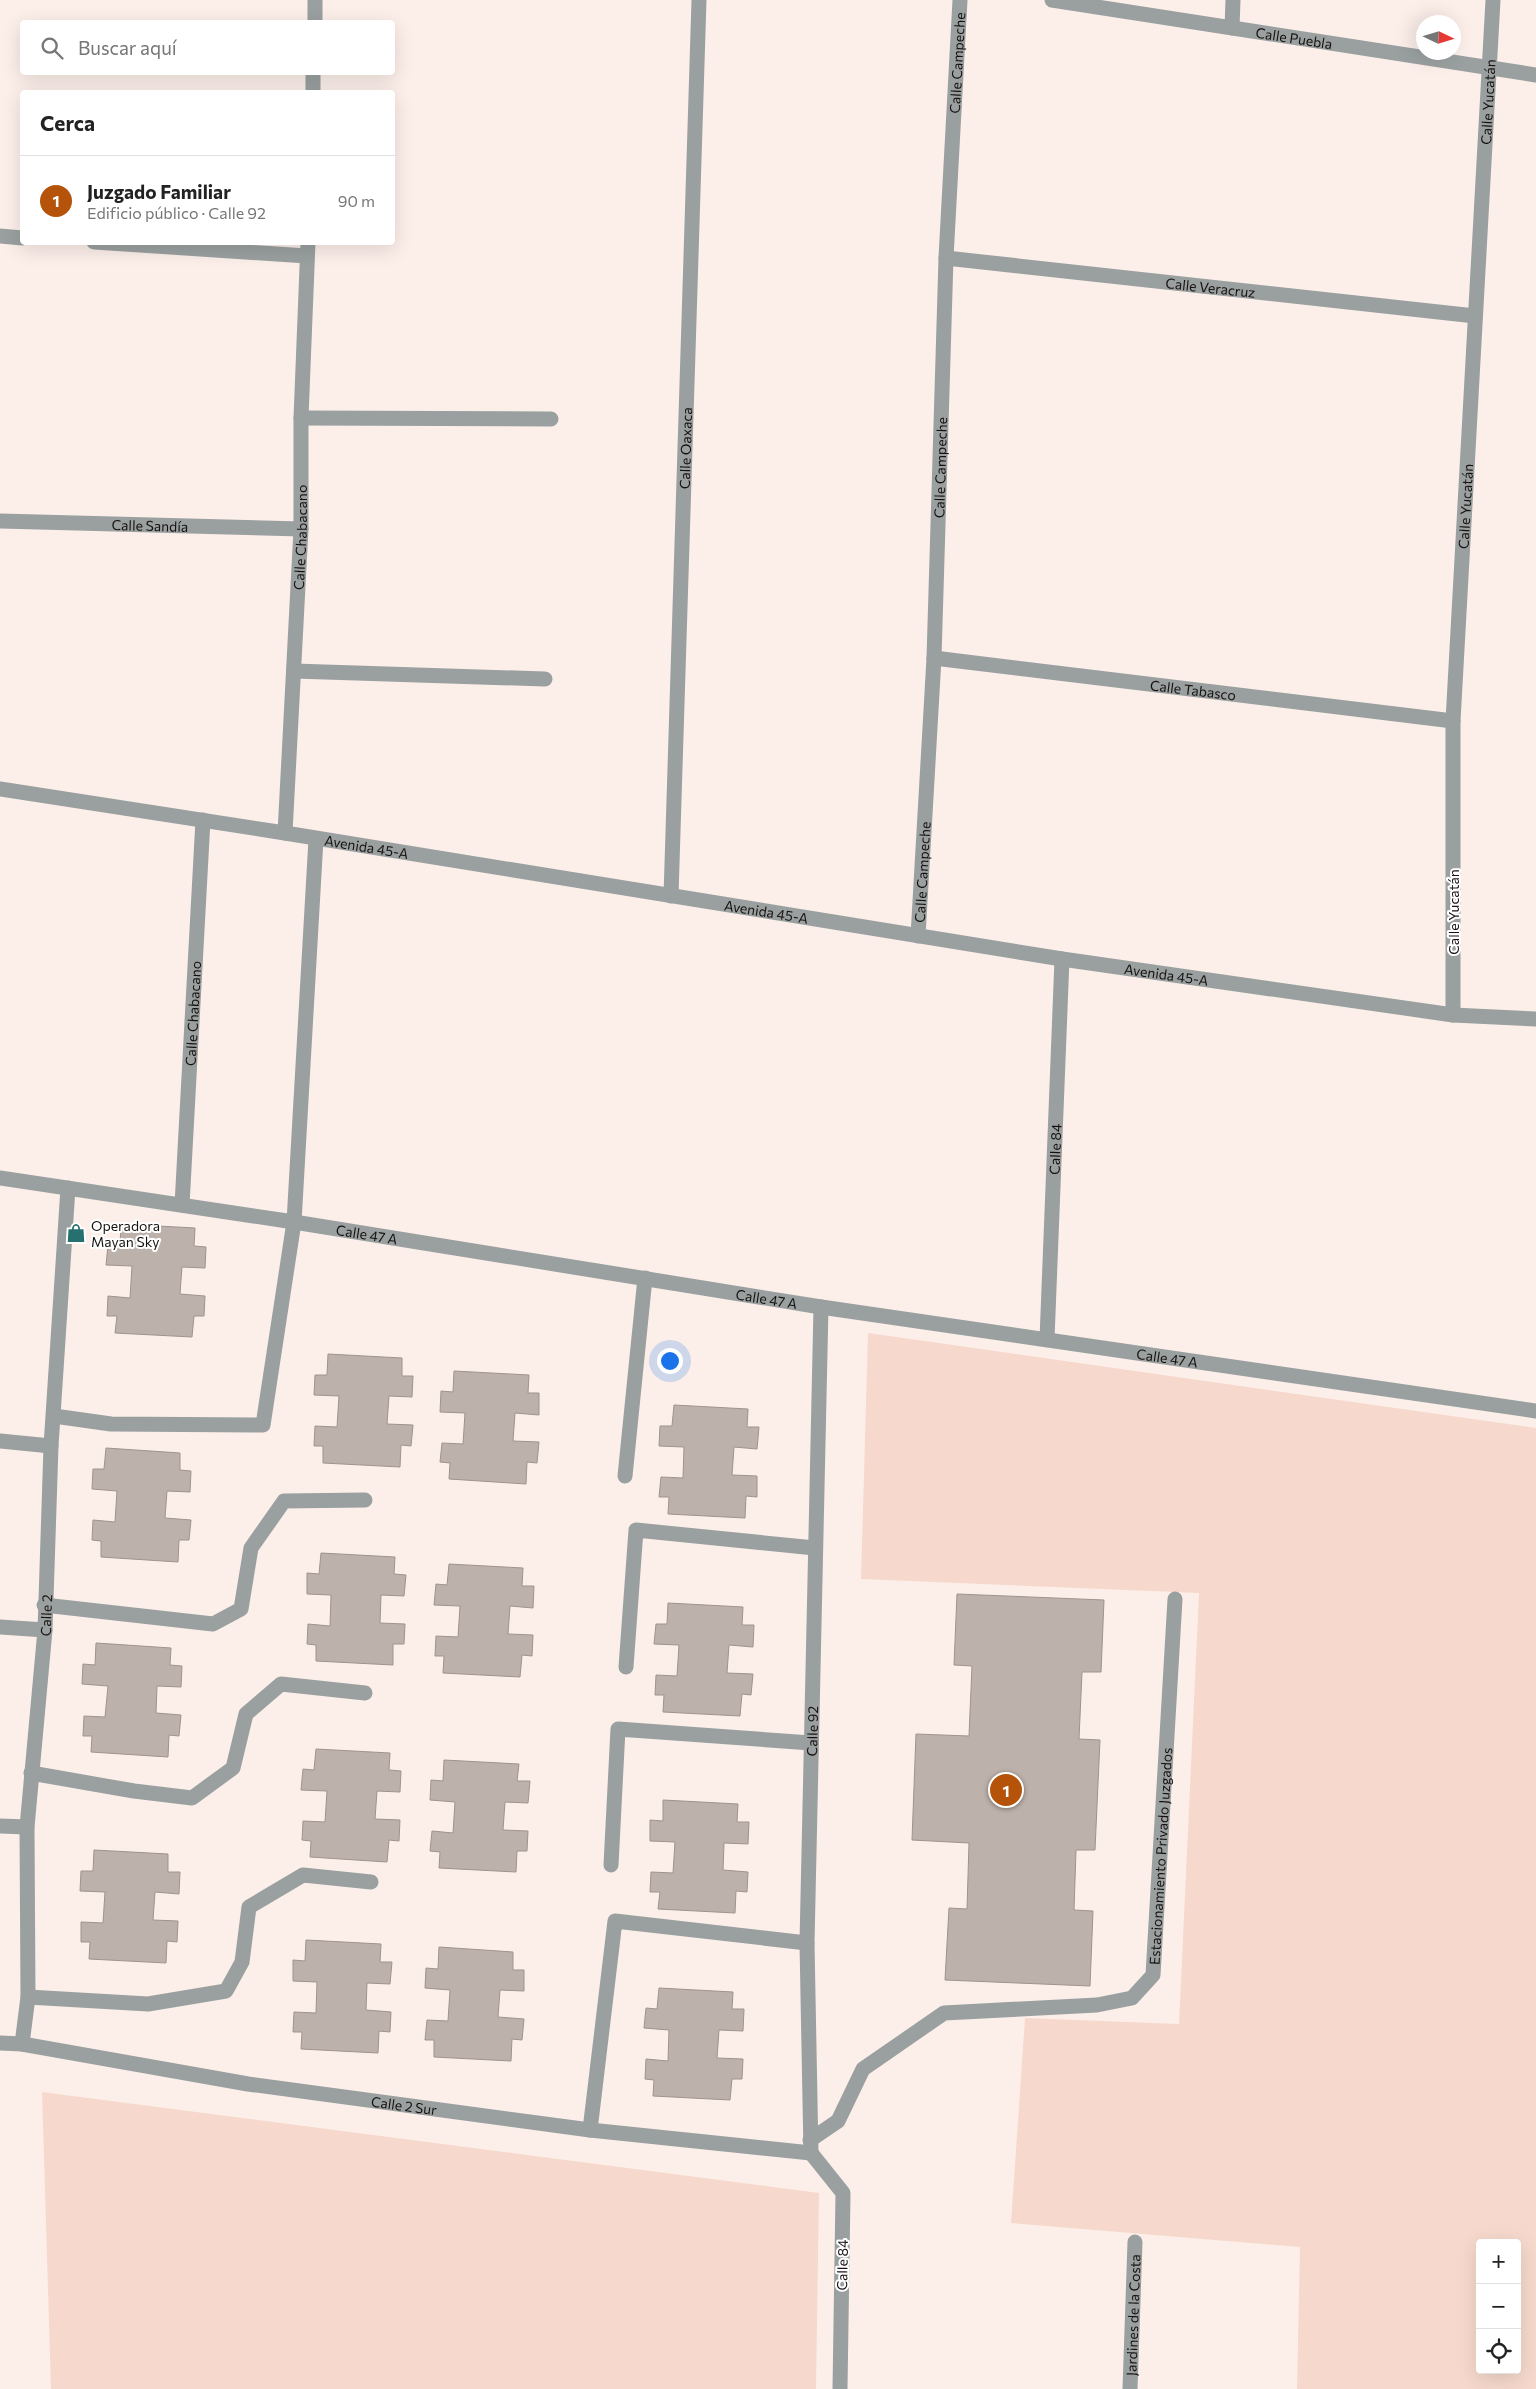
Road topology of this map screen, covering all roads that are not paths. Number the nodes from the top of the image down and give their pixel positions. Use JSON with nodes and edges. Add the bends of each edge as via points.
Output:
{"nodes":[{"id":1,"x":316,"y":0,"type":"edge"},
{"id":2,"x":699,"y":0,"type":"edge"},
{"id":3,"x":960,"y":0,"type":"edge"},
{"id":4,"x":1052,"y":0,"type":"edge"},
{"id":5,"x":1233,"y":0,"type":"edge"},
{"id":6,"x":1493,"y":0,"type":"edge"},
{"id":7,"x":315,"y":20,"type":"edge"},
{"id":8,"x":1232,"y":28,"type":"junction"},
{"id":9,"x":1490,"y":68,"type":"junction"},
{"id":10,"x":313,"y":75,"type":"edge"},
{"id":11,"x":1536,"y":75,"type":"edge"},
{"id":12,"x":313,"y":90,"type":"edge"},
{"id":13,"x":0,"y":236,"type":"edge"},
{"id":14,"x":20,"y":238,"type":"edge"},
{"id":15,"x":186,"y":245,"type":"edge"},
{"id":16,"x":308,"y":249,"type":"edge"},
{"id":17,"x":946,"y":258,"type":"junction"},
{"id":18,"x":1475,"y":316,"type":"junction"},
{"id":19,"x":301,"y":418,"type":"junction"},
{"id":20,"x":551,"y":419,"type":"dead end"},
{"id":21,"x":0,"y":521,"type":"edge"},
{"id":22,"x":301,"y":529,"type":"junction"},
{"id":23,"x":934,"y":658,"type":"junction"},
{"id":24,"x":294,"y":671,"type":"junction"},
{"id":25,"x":545,"y":679,"type":"dead end"},
{"id":26,"x":1453,"y":722,"type":"junction"},
{"id":27,"x":0,"y":789,"type":"edge"},
{"id":28,"x":203,"y":820,"type":"junction"},
{"id":29,"x":285,"y":833,"type":"junction"},
{"id":30,"x":316,"y":839,"type":"junction"},
{"id":31,"x":672,"y":896,"type":"junction"},
{"id":32,"x":918,"y":936,"type":"junction"},
{"id":33,"x":1062,"y":959,"type":"junction"},
{"id":34,"x":1453,"y":1015,"type":"junction"},
{"id":35,"x":1536,"y":1019,"type":"edge"},
{"id":36,"x":0,"y":1178,"type":"edge"},
{"id":37,"x":68,"y":1188,"type":"junction"},
{"id":38,"x":182,"y":1205,"type":"junction"},
{"id":39,"x":294,"y":1222,"type":"junction"},
{"id":40,"x":645,"y":1278,"type":"junction"},
{"id":41,"x":820,"y":1307,"type":"junction"},
{"id":42,"x":1047,"y":1339,"type":"junction"},
{"id":43,"x":1536,"y":1411,"type":"edge"},
{"id":44,"x":54,"y":1416,"type":"junction"},
{"id":45,"x":0,"y":1441,"type":"edge"},
{"id":46,"x":51,"y":1446,"type":"junction"},
{"id":47,"x":625,"y":1476,"type":"dead end"},
{"id":48,"x":365,"y":1500,"type":"dead end"},
{"id":49,"x":815,"y":1548,"type":"junction"},
{"id":50,"x":1174,"y":1599,"type":"dead end"},
{"id":51,"x":44,"y":1605,"type":"junction"},
{"id":52,"x":0,"y":1628,"type":"edge"},
{"id":53,"x":45,"y":1630,"type":"junction"},
{"id":54,"x":626,"y":1667,"type":"dead end"},
{"id":55,"x":365,"y":1693,"type":"dead end"},
{"id":56,"x":812,"y":1743,"type":"junction"},
{"id":57,"x":31,"y":1773,"type":"junction"},
{"id":58,"x":0,"y":1826,"type":"edge"},
{"id":59,"x":27,"y":1827,"type":"junction"},
{"id":60,"x":611,"y":1865,"type":"dead end"},
{"id":61,"x":371,"y":1882,"type":"dead end"},
{"id":62,"x":807,"y":1943,"type":"junction"},
{"id":63,"x":28,"y":1996,"type":"junction"},
{"id":64,"x":0,"y":2042,"type":"edge"},
{"id":65,"x":22,"y":2044,"type":"junction"},
{"id":66,"x":590,"y":2130,"type":"junction"},
{"id":67,"x":811,"y":2146,"type":"junction"},
{"id":68,"x":1135,"y":2242,"type":"dead end"},
{"id":69,"x":840,"y":2389,"type":"edge"},
{"id":70,"x":1130,"y":2389,"type":"edge"}],
"edges":[{"from":1,"to":7,"type":"street"},
{"from":2,"to":31,"type":"street","name":"Calle Oaxaca"},
{"from":3,"to":17,"type":"street","name":"Calle Campeche"},
{"from":4,"to":8,"type":"street","name":"Calle Puebla"},
{"from":5,"to":8,"type":"street"},
{"from":6,"to":9,"type":"street","name":"Calle Yucatán"},
{"from":8,"to":9,"type":"street","name":"Calle Puebla"},
{"from":9,"to":11,"type":"street","name":"Calle Puebla"},
{"from":9,"to":18,"type":"street","name":"Calle Yucatán"},
{"from":10,"to":12,"type":"street"},
{"from":13,"to":14,"type":"street"},
{"from":15,"to":16,"type":"street"},
{"from":16,"to":19,"type":"street","name":"Calle Chabacano"},
{"from":17,"to":18,"type":"street","name":"Calle Veracruz"},
{"from":17,"to":23,"type":"street","name":"Calle Campeche"},
{"from":18,"to":26,"type":"street","name":"Calle Yucatán"},
{"from":19,"to":20,"type":"street"},
{"from":19,"to":22,"type":"street","name":"Calle Chabacano"},
{"from":21,"to":22,"type":"street","name":"Calle Sandía"},
{"from":22,"to":24,"type":"street","name":"Calle Chabacano"},
{"from":23,"to":26,"type":"street","name":"Calle Tabasco"},
{"from":23,"to":32,"type":"street","name":"Calle Campeche"},
{"from":24,"to":25,"type":"street"},
{"from":24,"to":29,"type":"street","name":"Calle Chabacano"},
{"from":26,"to":34,"type":"street","name":"Calle Yucatán"},
{"from":27,"to":28,"type":"street","name":"Avenida 45-A"},
{"from":28,"to":29,"type":"street","name":"Avenida 45-A"},
{"from":28,"to":38,"type":"street","name":"Calle Chabacano"},
{"from":29,"to":30,"type":"street","name":"Avenida 45-A"},
{"from":30,"to":31,"type":"street","name":"Avenida 45-A"},
{"from":30,"to":39,"type":"street"},
{"from":31,"to":32,"type":"street","name":"Avenida 45-A"},
{"from":32,"to":33,"type":"street","name":"Avenida 45-A"},
{"from":33,"to":34,"type":"street","name":"Avenida 45-A"},
{"from":33,"to":42,"type":"street","name":"Calle 84"},
{"from":34,"to":35,"type":"street","name":"Avenida 45-A"},
{"from":36,"to":37,"type":"street","name":"Calle 47 A"},
{"from":37,"to":38,"type":"street","name":"Calle 47 A"},
{"from":37,"to":44,"type":"street","name":"Calle 2"},
{"from":38,"to":39,"type":"street","name":"Calle 47 A"},
{"from":39,"to":40,"type":"street","name":"Calle 47 A"},
{"from":39,"to":44,"type":"street","via":[[263,1424],[111,1424]]},
{"from":40,"to":41,"type":"street","name":"Calle 47 A"},
{"from":40,"to":47,"type":"street"},
{"from":41,"to":42,"type":"street","name":"Calle 47 A"},
{"from":41,"to":49,"type":"street","name":"Calle 92"},
{"from":42,"to":43,"type":"street","name":"Calle 47 A"},
{"from":44,"to":46,"type":"street","name":"Calle 2"},
{"from":45,"to":46,"type":"street"},
{"from":46,"to":51,"type":"street","name":"Calle 2"},
{"from":48,"to":51,"type":"street","via":[[284,1501],[251,1548],[241,1609],[213,1624]]},
{"from":49,"to":54,"type":"street","via":[[636,1530]]},
{"from":49,"to":56,"type":"street","name":"Calle 92"},
{"from":50,"to":67,"type":"street","name":"Estacionamiento Privado Juzgados","via":[[1153,1975],[1132,1998],[1097,2005],[944,2013],[863,2069],[838,2121]]},
{"from":51,"to":53,"type":"street","name":"Calle 2"},
{"from":52,"to":53,"type":"street"},
{"from":53,"to":57,"type":"street","name":"Calle 2"},
{"from":55,"to":57,"type":"street","via":[[281,1684],[246,1714],[233,1768],[192,1798]]},
{"from":56,"to":60,"type":"street","via":[[618,1729]]},
{"from":56,"to":62,"type":"street","name":"Calle 92"},
{"from":57,"to":59,"type":"street","name":"Calle 2"},
{"from":58,"to":59,"type":"street"},
{"from":59,"to":63,"type":"street","name":"Calle 2"},
{"from":61,"to":63,"type":"street","via":[[303,1875],[249,1907],[242,1962],[226,1991],[148,2004]]},
{"from":62,"to":66,"type":"street","via":[[615,1921]]},
{"from":62,"to":67,"type":"street","name":"Calle 92"},
{"from":63,"to":65,"type":"street","name":"Calle 2"},
{"from":64,"to":65,"type":"street","name":"Calle 2 Sur"},
{"from":65,"to":66,"type":"street","name":"Calle 2 Sur","via":[[248,2084]]},
{"from":66,"to":67,"type":"street","name":"Calle 2 Sur"},
{"from":67,"to":69,"type":"street","name":"Calle 84","via":[[843,2194]]},
{"from":68,"to":70,"type":"street","name":"Jardines de la Costa"}]}
